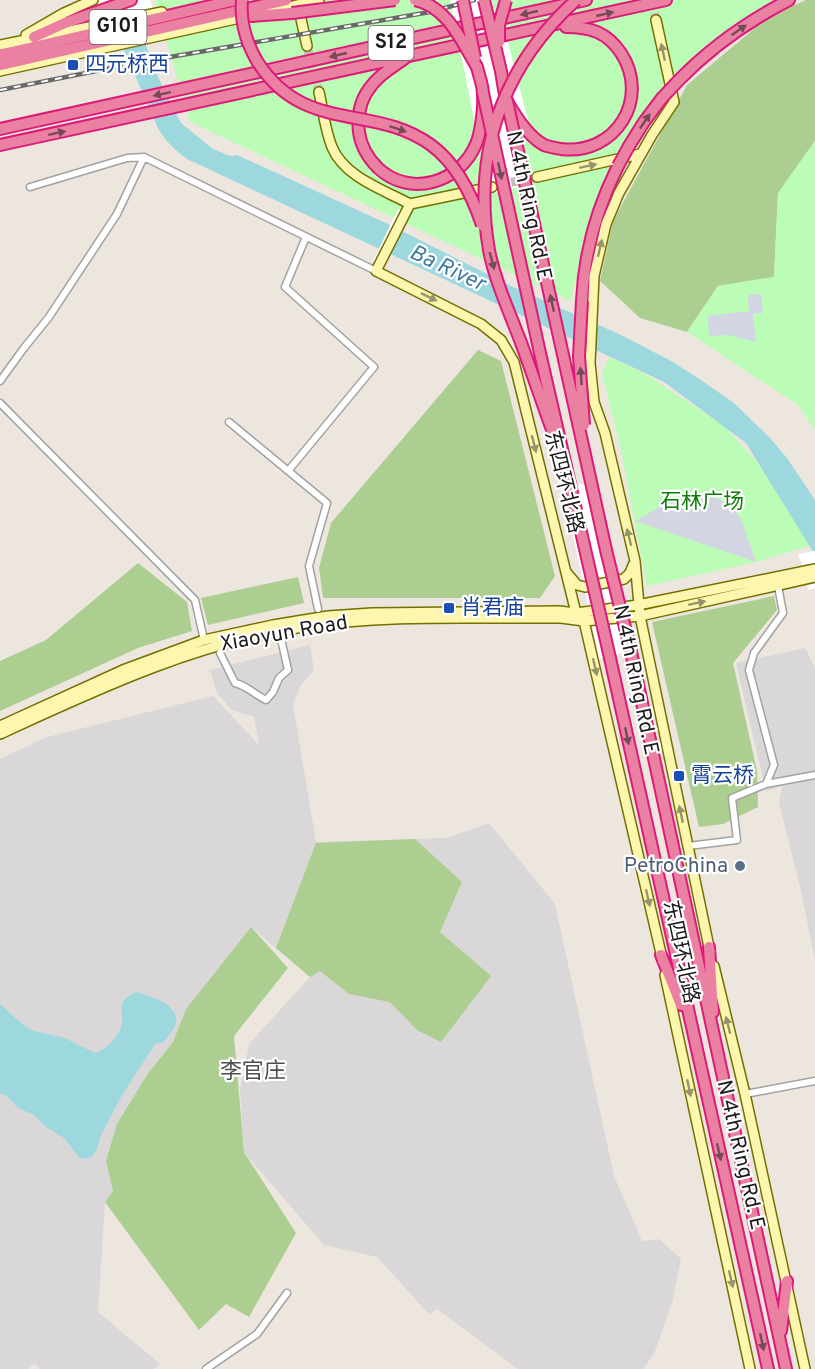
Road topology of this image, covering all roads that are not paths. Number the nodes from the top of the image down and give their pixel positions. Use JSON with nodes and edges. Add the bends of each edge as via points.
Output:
{"nodes":[{"id":1,"x":131,"y":0,"type":"edge"},
{"id":2,"x":213,"y":0,"type":"edge"},
{"id":3,"x":236,"y":0,"type":"edge"},
{"id":4,"x":242,"y":0,"type":"edge"},
{"id":5,"x":286,"y":0,"type":"edge"},
{"id":6,"x":318,"y":0,"type":"edge"},
{"id":7,"x":395,"y":0,"type":"edge"},
{"id":8,"x":415,"y":0,"type":"edge"},
{"id":9,"x":463,"y":0,"type":"edge"},
{"id":10,"x":484,"y":0,"type":"edge"},
{"id":11,"x":506,"y":0,"type":"edge"},
{"id":12,"x":576,"y":0,"type":"edge"},
{"id":13,"x":586,"y":0,"type":"edge"},
{"id":14,"x":666,"y":0,"type":"edge"},
{"id":15,"x":789,"y":0,"type":"edge"},
{"id":16,"x":87,"y":1,"type":"edge"},
{"id":17,"x":252,"y":15,"type":"junction"},
{"id":18,"x":296,"y":16,"type":"junction"},
{"id":19,"x":656,"y":21,"type":"tunnel mouth"},
{"id":20,"x":548,"y":26,"type":"junction"},
{"id":21,"x":34,"y":37,"type":"junction"},
{"id":22,"x":11,"y":42,"type":"junction"},
{"id":23,"x":0,"y":45,"type":"edge"},
{"id":24,"x":307,"y":46,"type":"tunnel mouth"},
{"id":25,"x":0,"y":55,"type":"edge"},
{"id":26,"x":406,"y":57,"type":"junction"},
{"id":27,"x":0,"y":65,"type":"edge"},
{"id":28,"x":477,"y":67,"type":"junction"},
{"id":29,"x":500,"y":67,"type":"junction"},
{"id":30,"x":0,"y":72,"type":"edge"},
{"id":31,"x":319,"y":92,"type":"tunnel mouth"},
{"id":32,"x":483,"y":93,"type":"junction"},
{"id":33,"x":507,"y":101,"type":"junction"},
{"id":34,"x":0,"y":129,"type":"edge"},
{"id":35,"x":0,"y":145,"type":"edge"},
{"id":36,"x":640,"y":154,"type":"junction"},
{"id":37,"x":144,"y":157,"type":"junction"},
{"id":38,"x":537,"y":177,"type":"tunnel mouth"},
{"id":39,"x":492,"y":186,"type":"tunnel mouth"},
{"id":40,"x":30,"y":187,"type":"dead end"},
{"id":41,"x":410,"y":204,"type":"junction"},
{"id":42,"x":306,"y":237,"type":"junction"},
{"id":43,"x":488,"y":240,"type":"junction"},
{"id":44,"x":376,"y":271,"type":"junction"},
{"id":45,"x":587,"y":304,"type":"junction"},
{"id":46,"x":0,"y":381,"type":"edge"},
{"id":47,"x":0,"y":403,"type":"edge"},
{"id":48,"x":230,"y":422,"type":"dead end"},
{"id":49,"x":585,"y":456,"type":"junction"},
{"id":50,"x":288,"y":471,"type":"junction"},
{"id":51,"x":572,"y":485,"type":"junction"},
{"id":52,"x":635,"y":561,"type":"junction"},
{"id":53,"x":565,"y":570,"type":"junction"},
{"id":54,"x":814,"y":572,"type":"edge"},
{"id":55,"x":778,"y":586,"type":"junction"},
{"id":56,"x":638,"y":605,"type":"junction"},
{"id":57,"x":318,"y":609,"type":"dead end"},
{"id":58,"x":576,"y":613,"type":"junction"},
{"id":59,"x":640,"y":616,"type":"junction"},
{"id":60,"x":584,"y":621,"type":"junction"},
{"id":61,"x":281,"y":639,"type":"dead end"},
{"id":62,"x":204,"y":640,"type":"junction"},
{"id":63,"x":631,"y":652,"type":"joint"},
{"id":64,"x":220,"y":653,"type":"dead end"},
{"id":65,"x":0,"y":726,"type":"edge"},
{"id":66,"x":0,"y":734,"type":"edge"},
{"id":67,"x":815,"y":775,"type":"edge"},
{"id":68,"x":766,"y":784,"type":"junction"},
{"id":69,"x":688,"y":846,"type":"junction"},
{"id":70,"x":709,"y":947,"type":"junction"},
{"id":71,"x":661,"y":955,"type":"junction"},
{"id":72,"x":694,"y":1038,"type":"junction"},
{"id":73,"x":716,"y":1048,"type":"junction"},
{"id":74,"x":815,"y":1082,"type":"edge"},
{"id":75,"x":745,"y":1094,"type":"junction"},
{"id":76,"x":787,"y":1281,"type":"junction"},
{"id":77,"x":287,"y":1293,"type":"dead end"},
{"id":78,"x":780,"y":1340,"type":"junction"},
{"id":79,"x":206,"y":1369,"type":"edge"},
{"id":80,"x":750,"y":1369,"type":"edge"},
{"id":81,"x":768,"y":1369,"type":"edge"},
{"id":82,"x":786,"y":1369,"type":"edge"},
{"id":83,"x":805,"y":1369,"type":"edge"}],
"edges":[{"from":1,"to":21,"type":"highway"},
{"from":2,"to":21,"type":"street","number":"G101"},
{"from":3,"to":25,"type":"highway","number":"G101"},
{"from":4,"to":43,"type":"highway","one_way":true,"bridge":true,"via":[[245,37],[272,80],[320,111],[402,129],[431,145],[459,175]]},
{"from":5,"to":27,"type":"highway","number":"G101"},
{"from":6,"to":17,"type":"street","number":"G101"},
{"from":7,"to":18,"type":"highway","bridge":true},
{"from":8,"to":28,"type":"highway","bridge":true,"via":[[434,8],[454,28]]},
{"from":9,"to":28,"type":"highway","name":"N 4th Ring Rd. E","bridge":true},
{"from":10,"to":29,"type":"highway","name":"N 4th Ring Rd. E","bridge":true},
{"from":11,"to":29,"type":"highway","bridge":true,"via":[[499,25]]},
{"from":12,"to":43,"type":"highway","bridge":true,"via":[[532,47],[498,112],[484,183]]},
{"from":13,"to":34,"type":"highway","number":"S12","one_way":true},
{"from":20,"to":14,"type":"highway","number":"S12","one_way":true},
{"from":45,"to":15,"type":"highway","one_way":true,"bridge":true,"via":[[583,274],[592,229],[618,166],[644,122],[697,61],[738,30]]},
{"from":16,"to":22,"type":"street"},
{"from":17,"to":18,"type":"highway"},
{"from":17,"to":30,"type":"street","number":"G101"},
{"from":18,"to":24,"type":"street"},
{"from":36,"to":19,"type":"street","name":"东四环北路","one_way":true,"via":[[674,102]]},
{"from":20,"to":26,"type":"highway","number":"S12"},
{"from":20,"to":33,"type":"highway","via":[[587,27],[617,47],[632,82],[628,112],[616,130],[595,145],[570,150],[544,145],[532,136]]},
{"from":21,"to":22,"type":"street"},
{"from":22,"to":23,"type":"street"},
{"from":26,"to":32,"type":"highway","bridge":true,"via":[[372,85],[358,114],[364,150],[382,172],[395,179],[424,184],[439,181],[462,167],[477,142]]},
{"from":35,"to":26,"type":"highway","number":"S12","one_way":true},
{"from":28,"to":32,"type":"highway","name":"N 4th Ring Rd. E"},
{"from":29,"to":33,"type":"highway","name":"N 4th Ring Rd. E","bridge":true},
{"from":31,"to":41,"type":"street","via":[[332,147],[342,164]]},
{"from":32,"to":51,"type":"highway","name":"N 4th Ring Rd. E","one_way":true,"bridge":true},
{"from":49,"to":33,"type":"highway","name":"N 4th Ring Rd. E","one_way":true,"bridge":true},
{"from":38,"to":36,"type":"street","one_way":true},
{"from":45,"to":36,"type":"street","name":"东四环北路","one_way":true,"via":[[606,224]]},
{"from":37,"to":40,"type":"street","via":[[127,158]]},
{"from":37,"to":42,"type":"street"},
{"from":37,"to":46,"type":"street","via":[[117,214],[50,317]]},
{"from":39,"to":41,"type":"street"},
{"from":41,"to":44,"type":"street"},
{"from":42,"to":44,"type":"street"},
{"from":42,"to":50,"type":"street","via":[[285,287],[374,367]]},
{"from":43,"to":51,"type":"highway","one_way":true,"bridge":true,"via":[[504,297]]},
{"from":44,"to":53,"type":"street","name":"东四环北路","one_way":true,"via":[[481,324],[501,340],[513,362]]},
{"from":49,"to":45,"type":"highway","one_way":true,"bridge":true,"via":[[579,356]]},
{"from":52,"to":45,"type":"street","name":"东四环北路","one_way":true,"via":[[594,402]]},
{"from":47,"to":62,"type":"street","via":[[195,600]]},
{"from":48,"to":50,"type":"street"},
{"from":49,"to":63,"type":"highway","name":"东四环北路","bridge":true},
{"from":50,"to":57,"type":"street","via":[[327,503],[309,566]]},
{"from":51,"to":72,"type":"highway","name":"N 4th Ring Rd. E","one_way":true,"bridge":true},
{"from":52,"to":53,"type":"street","via":[[624,579],[585,588],[577,585]]},
{"from":52,"to":56,"type":"street","name":"东四环北路"},
{"from":53,"to":58,"type":"street","name":"东四环北路"},
{"from":54,"to":55,"type":"street","name":"Xiaoyun Road"},
{"from":54,"to":56,"type":"street","name":"Xiaoyun Road"},
{"from":59,"to":55,"type":"street","name":"Xiaoyun Road","one_way":true},
{"from":55,"to":68,"type":"street","via":[[783,613],[754,653],[749,670],[774,765]]},
{"from":56,"to":58,"type":"street","name":"Xiaoyun Road"},
{"from":56,"to":59,"type":"street","name":"东四环北路"},
{"from":58,"to":60,"type":"street"},
{"from":58,"to":62,"type":"street","name":"Xiaoyun Road","via":[[328,616]]},
{"from":59,"to":60,"type":"street","name":"Xiaoyun Road"},
{"from":69,"to":59,"type":"street","name":"东四环北路","one_way":true},
{"from":60,"to":66,"type":"street","name":"Xiaoyun Road","via":[[386,620],[290,629],[215,646],[138,672]]},
{"from":60,"to":71,"type":"street","name":"东四环北路","one_way":true},
{"from":61,"to":64,"type":"street","via":[[288,670],[267,700],[235,683]]},
{"from":62,"to":65,"type":"street","name":"Xiaoyun Road","via":[[123,670]]},
{"from":63,"to":73,"type":"highway","name":"N 4th Ring Rd. E"},
{"from":67,"to":68,"type":"street"},
{"from":68,"to":69,"type":"street","via":[[732,798],[737,840]]},
{"from":69,"to":70,"type":"street","name":"东四环北路"},
{"from":70,"to":73,"type":"highway"},
{"from":75,"to":70,"type":"street","name":"东四环北路","one_way":true},
{"from":71,"to":72,"type":"highway"},
{"from":71,"to":80,"type":"street","name":"东四环北路","one_way":true},
{"from":72,"to":81,"type":"highway","name":"N 4th Ring Rd. E","one_way":true},
{"from":73,"to":78,"type":"highway","name":"N 4th Ring Rd. E"},
{"from":74,"to":75,"type":"street"},
{"from":75,"to":76,"type":"street","name":"东四环北路"},
{"from":76,"to":78,"type":"highway"},
{"from":76,"to":83,"type":"street","name":"东四环北路"},
{"from":77,"to":79,"type":"street","via":[[257,1334]]},
{"from":78,"to":82,"type":"highway","name":"N 4th Ring Rd. E"}]}
